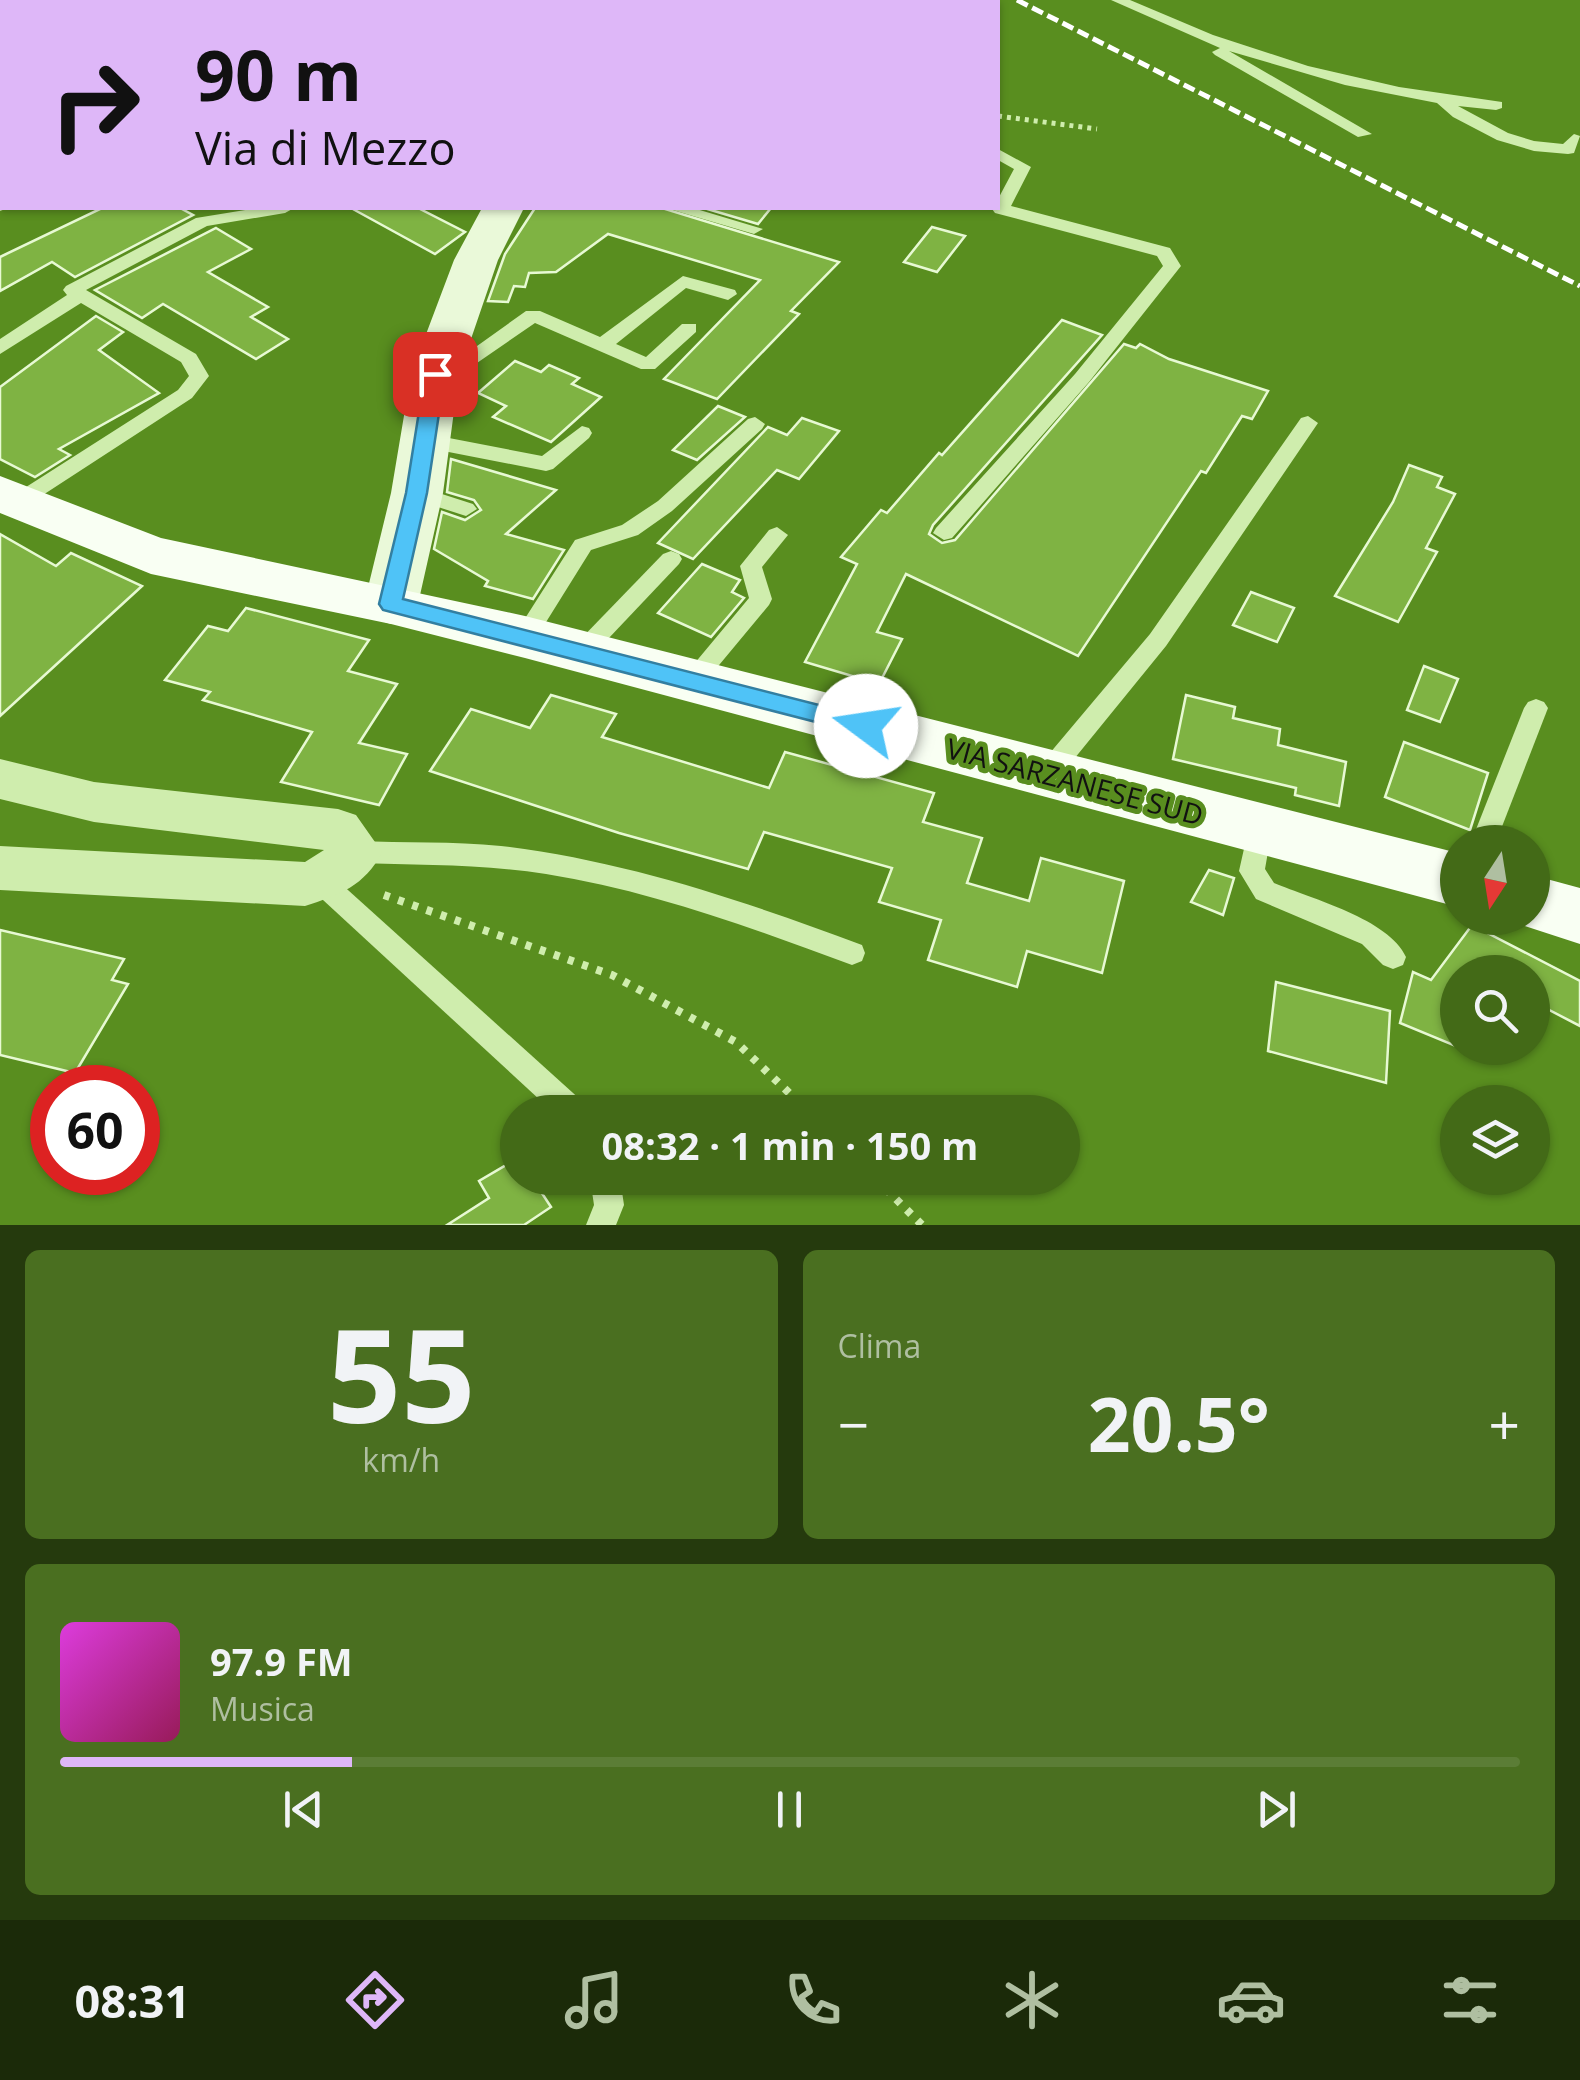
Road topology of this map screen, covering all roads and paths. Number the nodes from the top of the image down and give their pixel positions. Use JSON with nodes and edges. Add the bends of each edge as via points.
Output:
{"nodes":[{"id":1,"x":1118,"y":0,"type":"edge"},
{"id":2,"x":1194,"y":31,"type":"junction"},
{"id":3,"x":1438,"y":101,"type":"junction"},
{"id":4,"x":1496,"y":106,"type":"dead end"},
{"id":5,"x":1000,"y":116,"type":"edge"},
{"id":6,"x":1097,"y":129,"type":"dead end"},
{"id":7,"x":1364,"y":134,"type":"dead end"},
{"id":8,"x":1574,"y":138,"type":"dead end"},
{"id":9,"x":1000,"y":155,"type":"edge"},
{"id":10,"x":1002,"y":200,"type":"edge"},
{"id":11,"x":273,"y":210,"type":"edge"},
{"id":12,"x":502,"y":210,"type":"edge"},
{"id":13,"x":683,"y":210,"type":"edge"},
{"id":14,"x":754,"y":229,"type":"dead end"},
{"id":15,"x":728,"y":294,"type":"dead end"},
{"id":16,"x":80,"y":295,"type":"junction"},
{"id":17,"x":689,"y":328,"type":"dead end"},
{"id":18,"x":602,"y":345,"type":"junction"},
{"id":19,"x":0,"y":348,"type":"edge"},
{"id":20,"x":434,"y":384,"type":"junction"},
{"id":21,"x":1308,"y":423,"type":"dead end"},
{"id":22,"x":756,"y":424,"type":"dead end"},
{"id":23,"x":582,"y":433,"type":"dead end"},
{"id":24,"x":423,"y":440,"type":"junction"},
{"id":25,"x":417,"y":493,"type":"junction"},
{"id":26,"x":10,"y":497,"type":"edge"},
{"id":27,"x":466,"y":510,"type":"dead end"},
{"id":28,"x":944,"y":533,"type":"dead end"},
{"id":29,"x":777,"y":535,"type":"dead end"},
{"id":30,"x":671,"y":559,"type":"dead end"},
{"id":31,"x":391,"y":604,"type":"junction"},
{"id":32,"x":525,"y":637,"type":"junction"},
{"id":33,"x":582,"y":652,"type":"junction"},
{"id":34,"x":692,"y":682,"type":"junction"},
{"id":35,"x":1536,"y":708,"type":"dead end"},
{"id":36,"x":1048,"y":773,"type":"junction"},
{"id":37,"x":0,"y":780,"type":"edge"},
{"id":38,"x":1490,"y":825,"type":"edge"},
{"id":39,"x":1259,"y":829,"type":"junction"},
{"id":40,"x":0,"y":868,"type":"edge"},
{"id":41,"x":335,"y":870,"type":"junction"},
{"id":42,"x":1440,"y":875,"type":"edge"},
{"id":43,"x":1550,"y":907,"type":"edge"},
{"id":44,"x":1580,"y":916,"type":"edge"},
{"id":45,"x":852,"y":953,"type":"dead end"},
{"id":46,"x":1392,"y":957,"type":"dead end"},
{"id":47,"x":557,"y":1095,"type":"edge"},
{"id":48,"x":791,"y":1095,"type":"edge"},
{"id":49,"x":608,"y":1195,"type":"edge"},
{"id":50,"x":892,"y":1195,"type":"edge"},
{"id":51,"x":601,"y":1225,"type":"edge"},
{"id":52,"x":922,"y":1225,"type":"edge"}],
"edges":[{"from":1,"to":2,"type":"lane"},
{"from":2,"to":3,"type":"lane","via":[[1364,86]]},
{"from":2,"to":7,"type":"lane","via":[[1199,40]]},
{"from":3,"to":4,"type":"lane"},
{"from":3,"to":8,"type":"lane","via":[[1536,149],[1568,149]]},
{"from":5,"to":6,"type":"path"},
{"from":9,"to":10,"type":"lane","via":[[1023,167]]},
{"from":10,"to":28,"type":"lane","via":[[1001,208],[1164,252],[1172,266]]},
{"from":11,"to":16,"type":"lane","via":[[202,222],[72,290]]},
{"from":12,"to":20,"type":"street","via":[[476,260]]},
{"from":13,"to":14,"type":"lane"},
{"from":15,"to":18,"type":"lane","via":[[683,282]]},
{"from":16,"to":19,"type":"lane"},
{"from":16,"to":26,"type":"lane","via":[[189,358],[199,376],[185,394]]},
{"from":17,"to":18,"type":"lane","via":[[648,365]]},
{"from":18,"to":20,"type":"lane","via":[[533,315]]},
{"from":20,"to":24,"type":"street"},
{"from":21,"to":36,"type":"lane","via":[[1158,640]]},
{"from":22,"to":32,"type":"lane","via":[[630,530],[583,545]]},
{"from":23,"to":24,"type":"lane","via":[[546,464]]},
{"from":24,"to":25,"type":"street"},
{"from":25,"to":27,"type":"lane"},
{"from":25,"to":31,"type":"street"},
{"from":26,"to":31,"type":"main road","name":"VIA SARZANESE SUD","via":[[151,555]]},
{"from":29,"to":34,"type":"lane","via":[[752,566],[761,599]]},
{"from":30,"to":33,"type":"lane"},
{"from":31,"to":32,"type":"main road","name":"VIA SARZANESE SUD"},
{"from":32,"to":33,"type":"main road","name":"VIA SARZANESE SUD"},
{"from":33,"to":34,"type":"main road","name":"VIA SARZANESE SUD"},
{"from":34,"to":36,"type":"main road","name":"VIA SARZANESE SUD"},
{"from":35,"to":38,"type":"lane"},
{"from":36,"to":39,"type":"main road","name":"VIA SARZANESE SUD"},
{"from":37,"to":41,"type":"street","via":[[94,802],[338,830]]},
{"from":39,"to":42,"type":"main road","name":"VIA SARZANESE SUD"},
{"from":39,"to":46,"type":"lane","via":[[1252,871],[1265,891],[1371,936]]},
{"from":40,"to":41,"type":"street","via":[[306,884]]},
{"from":41,"to":45,"type":"lane","via":[[500,857],[729,906]]},
{"from":41,"to":47,"type":"lane"},
{"from":41,"to":48,"type":"path","via":[[612,975],[736,1042]]},
{"from":43,"to":44,"type":"main road"},
{"from":49,"to":51,"type":"lane"},
{"from":50,"to":52,"type":"path"}]}
